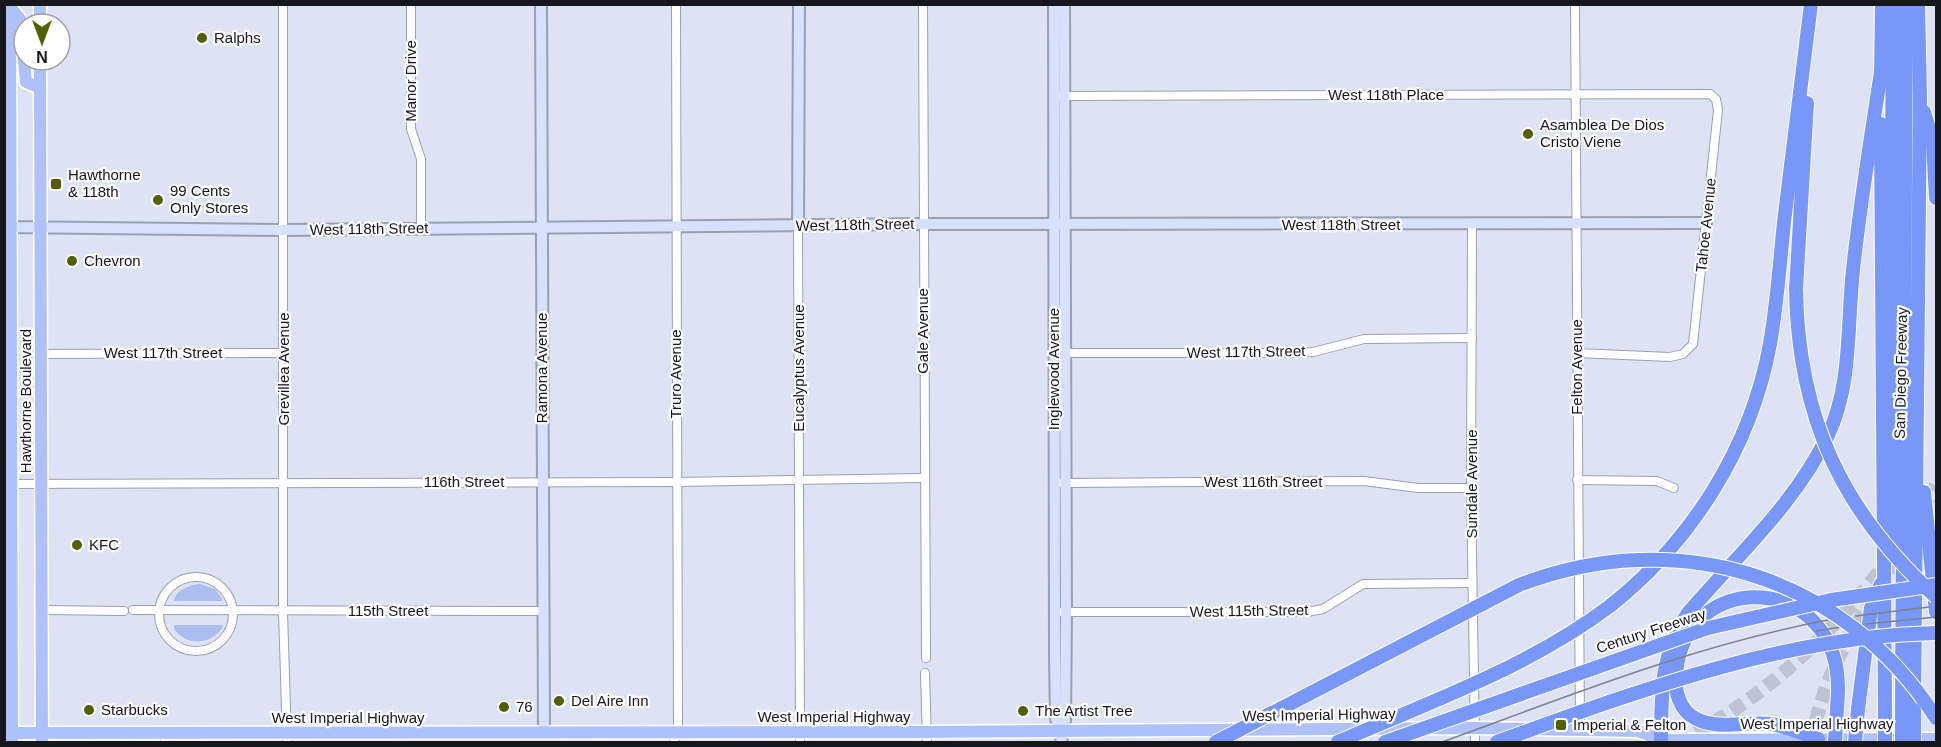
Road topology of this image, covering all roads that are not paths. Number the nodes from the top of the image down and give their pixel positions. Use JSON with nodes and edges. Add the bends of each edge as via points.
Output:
{"nodes":[{"id":1,"x":283,"y":4,"type":"edge"},
{"id":2,"x":411,"y":4,"type":"edge"},
{"id":3,"x":541,"y":4,"type":"edge"},
{"id":4,"x":676,"y":4,"type":"edge"},
{"id":5,"x":799,"y":4,"type":"edge"},
{"id":6,"x":923,"y":4,"type":"edge"},
{"id":7,"x":1054,"y":4,"type":"edge"},
{"id":8,"x":1064,"y":4,"type":"edge"},
{"id":9,"x":1575,"y":4,"type":"edge"},
{"id":10,"x":1812,"y":4,"type":"edge"},
{"id":11,"x":1882,"y":4,"type":"edge"},
{"id":12,"x":1893,"y":4,"type":"edge"},
{"id":13,"x":1906,"y":4,"type":"edge"},
{"id":14,"x":1918,"y":4,"type":"edge"},
{"id":15,"x":10,"y":6,"type":"edge"},
{"id":16,"x":40,"y":72,"type":"edge"},
{"id":17,"x":1881,"y":72,"type":"junction"},
{"id":18,"x":40,"y":88,"type":"junction"},
{"id":19,"x":1576,"y":95,"type":"junction"},
{"id":20,"x":1920,"y":95,"type":"junction"},
{"id":21,"x":1059,"y":96,"type":"junction"},
{"id":22,"x":1716,"y":99,"type":"joint"},
{"id":23,"x":1936,"y":198,"type":"edge"},
{"id":24,"x":1706,"y":223,"type":"junction"},
{"id":25,"x":923,"y":224,"type":"junction"},
{"id":26,"x":1059,"y":224,"type":"junction"},
{"id":27,"x":1576,"y":224,"type":"junction"},
{"id":28,"x":798,"y":225,"type":"junction"},
{"id":29,"x":1472,"y":225,"type":"junction"},
{"id":30,"x":677,"y":226,"type":"junction"},
{"id":31,"x":7,"y":227,"type":"edge"},
{"id":32,"x":41,"y":227,"type":"junction"},
{"id":33,"x":421,"y":227,"type":"junction"},
{"id":34,"x":542,"y":228,"type":"junction"},
{"id":35,"x":284,"y":230,"type":"junction"},
{"id":36,"x":1472,"y":338,"type":"junction"},
{"id":37,"x":284,"y":353,"type":"junction"},
{"id":38,"x":1059,"y":353,"type":"junction"},
{"id":39,"x":1577,"y":353,"type":"junction"},
{"id":40,"x":41,"y":354,"type":"junction"},
{"id":41,"x":1917,"y":427,"type":"junction"},
{"id":42,"x":923,"y":478,"type":"junction"},
{"id":43,"x":1577,"y":480,"type":"junction"},
{"id":44,"x":799,"y":481,"type":"junction"},
{"id":45,"x":284,"y":482,"type":"junction"},
{"id":46,"x":542,"y":482,"type":"junction"},
{"id":47,"x":676,"y":482,"type":"junction"},
{"id":48,"x":41,"y":483,"type":"junction"},
{"id":49,"x":1060,"y":483,"type":"junction"},
{"id":50,"x":7,"y":484,"type":"edge"},
{"id":51,"x":1471,"y":488,"type":"junction"},
{"id":52,"x":1674,"y":488,"type":"dead end"},
{"id":53,"x":1883,"y":574,"type":"junction"},
{"id":54,"x":1472,"y":583,"type":"junction"},
{"id":55,"x":1936,"y":585,"type":"edge"},
{"id":56,"x":1936,"y":597,"type":"edge"},
{"id":57,"x":41,"y":610,"type":"junction"},
{"id":58,"x":133,"y":610,"type":"dead end"},
{"id":59,"x":158,"y":610,"type":"junction"},
{"id":60,"x":124,"y":611,"type":"dead end"},
{"id":61,"x":233,"y":611,"type":"junction"},
{"id":62,"x":283,"y":611,"type":"junction"},
{"id":63,"x":542,"y":612,"type":"junction"},
{"id":64,"x":1060,"y":612,"type":"junction"},
{"id":65,"x":1936,"y":612,"type":"edge"},
{"id":66,"x":1936,"y":633,"type":"edge"},
{"id":67,"x":926,"y":658,"type":"dead end"},
{"id":68,"x":925,"y":673,"type":"dead end"},
{"id":69,"x":1908,"y":709,"type":"junction"},
{"id":70,"x":1936,"y":718,"type":"edge"},
{"id":71,"x":1476,"y":728,"type":"junction"},
{"id":72,"x":1580,"y":730,"type":"junction"},
{"id":73,"x":9,"y":736,"type":"edge"},
{"id":74,"x":544,"y":737,"type":"edge"},
{"id":75,"x":800,"y":737,"type":"edge"},
{"id":76,"x":927,"y":737,"type":"edge"},
{"id":77,"x":1061,"y":737,"type":"edge"},
{"id":78,"x":42,"y":738,"type":"edge"},
{"id":79,"x":164,"y":738,"type":"edge"},
{"id":80,"x":286,"y":738,"type":"edge"},
{"id":81,"x":410,"y":738,"type":"edge"},
{"id":82,"x":675,"y":738,"type":"edge"},
{"id":83,"x":1818,"y":739,"type":"junction"},
{"id":84,"x":1936,"y":739,"type":"edge"},
{"id":85,"x":1659,"y":741,"type":"edge"},
{"id":86,"x":1216,"y":742,"type":"edge"},
{"id":87,"x":1338,"y":742,"type":"edge"},
{"id":88,"x":1385,"y":742,"type":"edge"},
{"id":89,"x":1475,"y":742,"type":"edge"},
{"id":90,"x":1497,"y":742,"type":"edge"},
{"id":91,"x":1834,"y":742,"type":"edge"},
{"id":92,"x":1855,"y":742,"type":"edge"},
{"id":93,"x":1885,"y":742,"type":"edge"},
{"id":94,"x":1902,"y":742,"type":"edge"},
{"id":95,"x":1914,"y":742,"type":"edge"}],
"edges":[{"from":1,"to":35,"type":"street","name":"Grevillea Avenue"},
{"from":2,"to":33,"type":"street","name":"Manor Drive","via":[[411,129],[422,159]]},
{"from":3,"to":34,"type":"street","name":"Ramona Avenue"},
{"from":4,"to":30,"type":"street","name":"Truro Avenue"},
{"from":5,"to":28,"type":"street","name":"Eucalyptus Avenue"},
{"from":6,"to":25,"type":"street","name":"Gale Avenue"},
{"from":7,"to":21,"type":"street","name":"Inglewood Avenue"},
{"from":8,"to":21,"type":"street","name":"Inglewood Avenue"},
{"from":9,"to":19,"type":"street","name":"Felton Avenue"},
{"from":10,"to":56,"type":"highway","bridge":true,"via":[[1796,289],[1798,341],[1807,393],[1837,474],[1861,514],[1887,548]]},
{"from":10,"to":87,"type":"highway","bridge":true,"via":[[1766,365],[1741,436],[1702,508],[1653,569],[1610,606],[1557,642]]},
{"from":11,"to":17,"type":"highway","name":"San Diego Freeway"},
{"from":12,"to":53,"type":"highway","via":[[1894,549]]},
{"from":13,"to":69,"type":"highway"},
{"from":14,"to":20,"type":"highway","name":"San Diego Freeway"},
{"from":15,"to":18,"type":"main road","via":[[20,19],[26,82]]},
{"from":15,"to":31,"type":"main road","name":"Hawthorne Boulevard"},
{"from":16,"to":18,"type":"main road","name":"Hawthorne Boulevard"},
{"from":17,"to":53,"type":"highway","name":"San Diego Freeway"},
{"from":17,"to":85,"type":"highway","via":[[1853,269],[1844,375],[1834,419],[1800,483],[1688,614],[1676,634],[1663,675]]},
{"from":18,"to":32,"type":"main road","name":"Hawthorne Boulevard"},
{"from":19,"to":21,"type":"street","name":"West 118th Place"},
{"from":19,"to":22,"type":"street","name":"West 118th Place","via":[[1702,93]]},
{"from":19,"to":27,"type":"street","name":"Felton Avenue"},
{"from":20,"to":23,"type":"highway","via":[[1933,142]]},
{"from":20,"to":41,"type":"highway","name":"San Diego Freeway"},
{"from":21,"to":26,"type":"street","name":"Inglewood Avenue"},
{"from":22,"to":24,"type":"street","name":"Tahoe Avenue"},
{"from":24,"to":27,"type":"street","name":"West 118th Street"},
{"from":24,"to":39,"type":"street","name":"Tahoe Avenue","via":[[1695,335],[1689,350],[1670,357]]},
{"from":25,"to":26,"type":"street","name":"West 118th Street"},
{"from":25,"to":28,"type":"street","name":"West 118th Street"},
{"from":25,"to":42,"type":"street","name":"Gale Avenue"},
{"from":26,"to":29,"type":"street","name":"West 118th Street"},
{"from":26,"to":38,"type":"street","name":"Inglewood Avenue"},
{"from":27,"to":29,"type":"street","name":"West 118th Street"},
{"from":27,"to":39,"type":"street","name":"Felton Avenue"},
{"from":28,"to":30,"type":"street","name":"West 118th Street"},
{"from":28,"to":44,"type":"street","name":"Eucalyptus Avenue"},
{"from":29,"to":36,"type":"street","name":"Sundale Avenue"},
{"from":30,"to":34,"type":"street","name":"West 118th Street"},
{"from":30,"to":47,"type":"street","name":"Truro Avenue"},
{"from":31,"to":32,"type":"street","name":"West 118th Street"},
{"from":31,"to":50,"type":"main road","name":"Hawthorne Boulevard"},
{"from":32,"to":35,"type":"street","name":"West 118th Street"},
{"from":32,"to":40,"type":"main road","name":"Hawthorne Boulevard"},
{"from":33,"to":34,"type":"street","name":"West 118th Street"},
{"from":33,"to":35,"type":"street","name":"West 118th Street"},
{"from":34,"to":46,"type":"street","name":"Ramona Avenue"},
{"from":35,"to":37,"type":"street","name":"Grevillea Avenue"},
{"from":36,"to":38,"type":"street","name":"West 117th Street","via":[[1364,339],[1293,353]]},
{"from":36,"to":51,"type":"street","name":"Sundale Avenue"},
{"from":37,"to":40,"type":"street","name":"West 117th Street"},
{"from":37,"to":45,"type":"street","name":"Grevillea Avenue"},
{"from":38,"to":49,"type":"street","name":"Inglewood Avenue"},
{"from":39,"to":43,"type":"street","name":"Felton Avenue"},
{"from":40,"to":48,"type":"main road","name":"Hawthorne Boulevard"},
{"from":41,"to":65,"type":"highway"},
{"from":41,"to":69,"type":"highway","name":"San Diego Freeway"},
{"from":42,"to":44,"type":"street","name":"116th Street"},
{"from":42,"to":67,"type":"street","name":"Gale Avenue"},
{"from":43,"to":52,"type":"street","via":[[1657,482]]},
{"from":43,"to":72,"type":"street","name":"Felton Avenue"},
{"from":44,"to":47,"type":"street","name":"116th Street"},
{"from":44,"to":75,"type":"street","name":"Eucalyptus Avenue"},
{"from":45,"to":46,"type":"street","name":"116th Street"},
{"from":45,"to":48,"type":"street","name":"116th Street"},
{"from":45,"to":62,"type":"street","name":"Grevillea Avenue"},
{"from":46,"to":47,"type":"street","name":"116th Street"},
{"from":46,"to":63,"type":"street","name":"Ramona Avenue"},
{"from":47,"to":82,"type":"street","name":"Truro Avenue"},
{"from":48,"to":50,"type":"street","name":"116th Street"},
{"from":48,"to":57,"type":"main road","name":"Hawthorne Boulevard"},
{"from":49,"to":51,"type":"street","name":"West 116th Street","via":[[1364,481],[1418,488]]},
{"from":49,"to":64,"type":"street","name":"Inglewood Avenue"},
{"from":50,"to":73,"type":"main road","name":"Hawthorne Boulevard"},
{"from":51,"to":54,"type":"street","name":"Sundale Avenue"},
{"from":53,"to":92,"type":"highway","bridge":true,"via":[[1871,608]]},
{"from":53,"to":93,"type":"highway","name":"San Diego Freeway","bridge":true},
{"from":54,"to":64,"type":"street","name":"West 115th Street","via":[[1364,584],[1323,609],[1307,612]]},
{"from":54,"to":71,"type":"street","name":"Sundale Avenue"},
{"from":55,"to":88,"type":"highway","name":"Century Freeway","bridge":true,"via":[[1821,602],[1708,628]]},
{"from":57,"to":60,"type":"street"},
{"from":57,"to":78,"type":"main road","name":"Hawthorne Boulevard"},
{"from":58,"to":59,"type":"street","name":"115th Street"},
{"from":59,"to":61,"type":"street","name":"115th Street"},
{"from":59,"to":61,"type":"street","via":[[171,585],[196,576],[222,586]]},
{"from":59,"to":61,"type":"street","via":[[168,639],[178,647],[201,651],[226,636]]},
{"from":61,"to":62,"type":"street","name":"115th Street"},
{"from":62,"to":63,"type":"street","name":"115th Street"},
{"from":62,"to":80,"type":"street","name":"Grevillea Avenue"},
{"from":63,"to":74,"type":"street","name":"Ramona Avenue"},
{"from":64,"to":77,"type":"street","name":"Inglewood Avenue","via":[[1056,719]]},
{"from":66,"to":90,"type":"highway","bridge":true,"via":[[1859,638],[1754,659],[1602,704]]},
{"from":68,"to":76,"type":"street"},
{"from":69,"to":94,"type":"highway","bridge":true},
{"from":69,"to":95,"type":"highway","name":"San Diego Freeway","bridge":true},
{"from":70,"to":86,"type":"highway","bridge":true,"via":[[1883,653],[1845,621],[1811,600],[1739,570],[1645,558],[1584,565],[1519,585]]},
{"from":71,"to":72,"type":"main road","name":"West Imperial Highway"},
{"from":71,"to":77,"type":"main road","name":"West Imperial Highway"},
{"from":71,"to":89,"type":"street","name":"Sundale Avenue"},
{"from":72,"to":85,"type":"main road","name":"West Imperial Highway","via":[[1638,731]]},
{"from":73,"to":78,"type":"main road","name":"West Imperial Highway"},
{"from":74,"to":81,"type":"main road","name":"West Imperial Highway"},
{"from":74,"to":82,"type":"main road","name":"West Imperial Highway"},
{"from":75,"to":76,"type":"main road","name":"West Imperial Highway"},
{"from":75,"to":82,"type":"main road","name":"West Imperial Highway"},
{"from":76,"to":77,"type":"main road","name":"West Imperial Highway"},
{"from":78,"to":79,"type":"main road","name":"West Imperial Highway"},
{"from":79,"to":80,"type":"main road","name":"West Imperial Highway"},
{"from":80,"to":81,"type":"main road","name":"West Imperial Highway"},
{"from":83,"to":84,"type":"main road","name":"West Imperial Highway"},
{"from":83,"to":85,"type":"main road","name":"West Imperial Highway"},
{"from":83,"to":91,"type":"highway","bridge":true,"via":[[1771,724],[1716,724],[1691,716],[1679,701],[1676,687],[1678,660],[1696,624],[1716,607],[1740,598],[1780,600],[1806,615],[1827,636],[1837,662]]}]}
